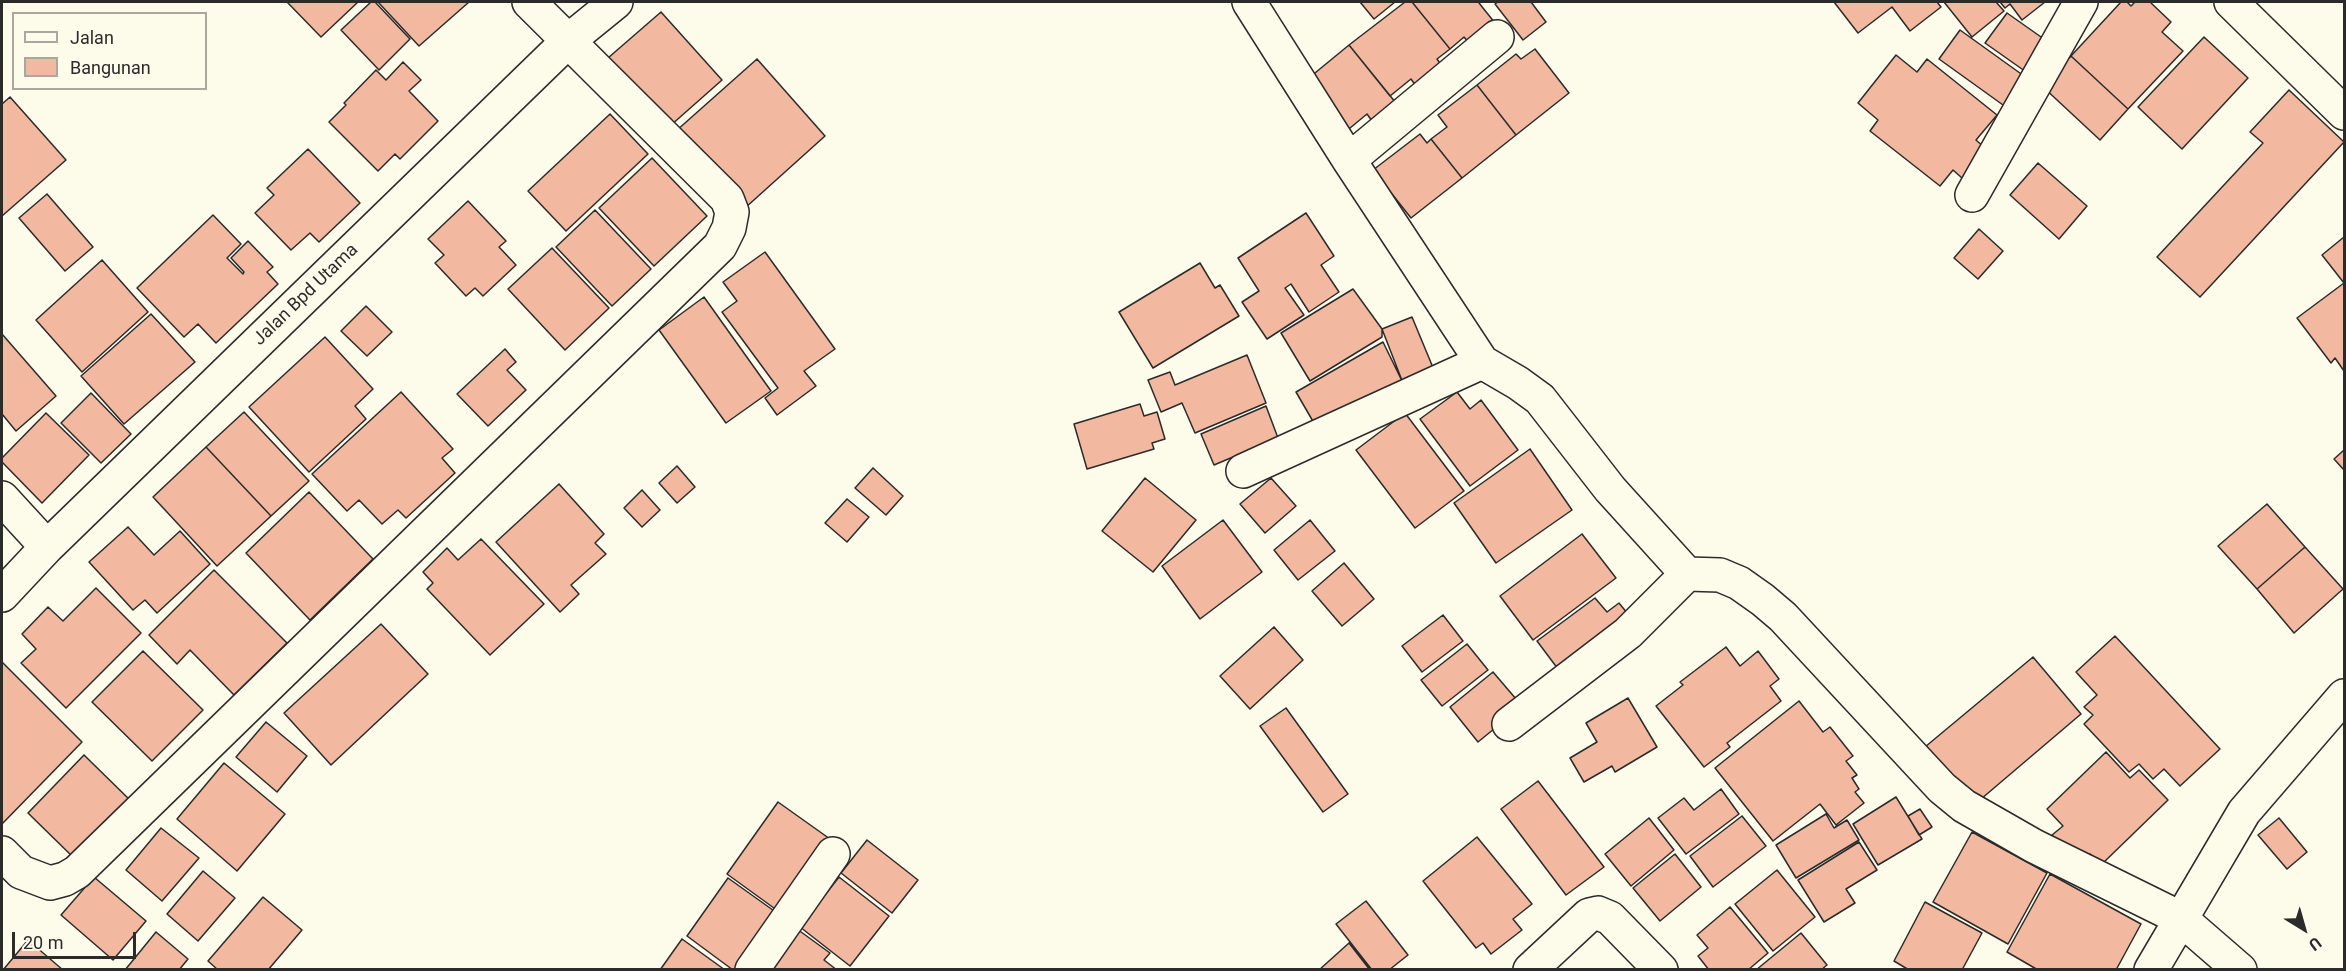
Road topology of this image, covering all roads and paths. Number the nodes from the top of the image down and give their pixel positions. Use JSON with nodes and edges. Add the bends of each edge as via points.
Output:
{"nodes":[{"id":1,"x":529,"y":2,"type":"edge"},
{"id":2,"x":616,"y":2,"type":"edge"},
{"id":3,"x":1249,"y":2,"type":"edge"},
{"id":4,"x":2081,"y":2,"type":"edge"},
{"id":5,"x":2231,"y":2,"type":"edge"},
{"id":6,"x":1497,"y":37,"type":"dead end"},
{"id":7,"x":568,"y":41,"type":"junction"},
{"id":8,"x":2344,"y":113,"type":"edge"},
{"id":9,"x":1349,"y":160,"type":"junction"},
{"id":10,"x":1972,"y":195,"type":"dead end"},
{"id":11,"x":1482,"y":362,"type":"junction"},
{"id":12,"x":1243,"y":471,"type":"dead end"},
{"id":13,"x":2,"y":498,"type":"edge"},
{"id":14,"x":47,"y":547,"type":"junction"},
{"id":15,"x":1687,"y":574,"type":"junction"},
{"id":16,"x":2,"y":596,"type":"edge"},
{"id":17,"x":2344,"y":696,"type":"edge"},
{"id":18,"x":1509,"y":724,"type":"dead end"},
{"id":19,"x":2,"y":853,"type":"edge"},
{"id":20,"x":833,"y":855,"type":"dead end"},
{"id":21,"x":2180,"y":918,"type":"junction"},
{"id":22,"x":752,"y":969,"type":"edge"},
{"id":23,"x":1530,"y":969,"type":"edge"},
{"id":24,"x":1661,"y":969,"type":"edge"},
{"id":25,"x":2151,"y":969,"type":"edge"},
{"id":26,"x":2240,"y":969,"type":"edge"}],
"edges":[{"from":1,"to":7,"type":"street"},
{"from":2,"to":7,"type":"street","name":"Jalan Bpd Utama"},
{"from":3,"to":9,"type":"street"},
{"from":4,"to":10,"type":"street"},
{"from":5,"to":8,"type":"street"},
{"from":6,"to":9,"type":"street"},
{"from":7,"to":14,"type":"street","name":"Jalan Bpd Utama"},
{"from":7,"to":19,"type":"street","via":[[727,199],[731,220],[720,246],[77,872],[50,883],[21,872]]},
{"from":9,"to":11,"type":"street"},
{"from":11,"to":12,"type":"street"},
{"from":11,"to":15,"type":"street","via":[[1540,399],[1610,489]]},
{"from":13,"to":14,"type":"street"},
{"from":14,"to":16,"type":"street","name":"Jalan Bpd Utama"},
{"from":15,"to":18,"type":"street","via":[[1628,633]]},
{"from":15,"to":21,"type":"street","via":[[1720,575],[1763,600],[1942,788],[1964,806],[2034,846]]},
{"from":17,"to":21,"type":"street","via":[[2244,812]]},
{"from":20,"to":22,"type":"street"},
{"from":21,"to":25,"type":"street"},
{"from":21,"to":26,"type":"street"},
{"from":23,"to":24,"type":"street","via":[[1589,915],[1598,913],[1610,918]]}]}
